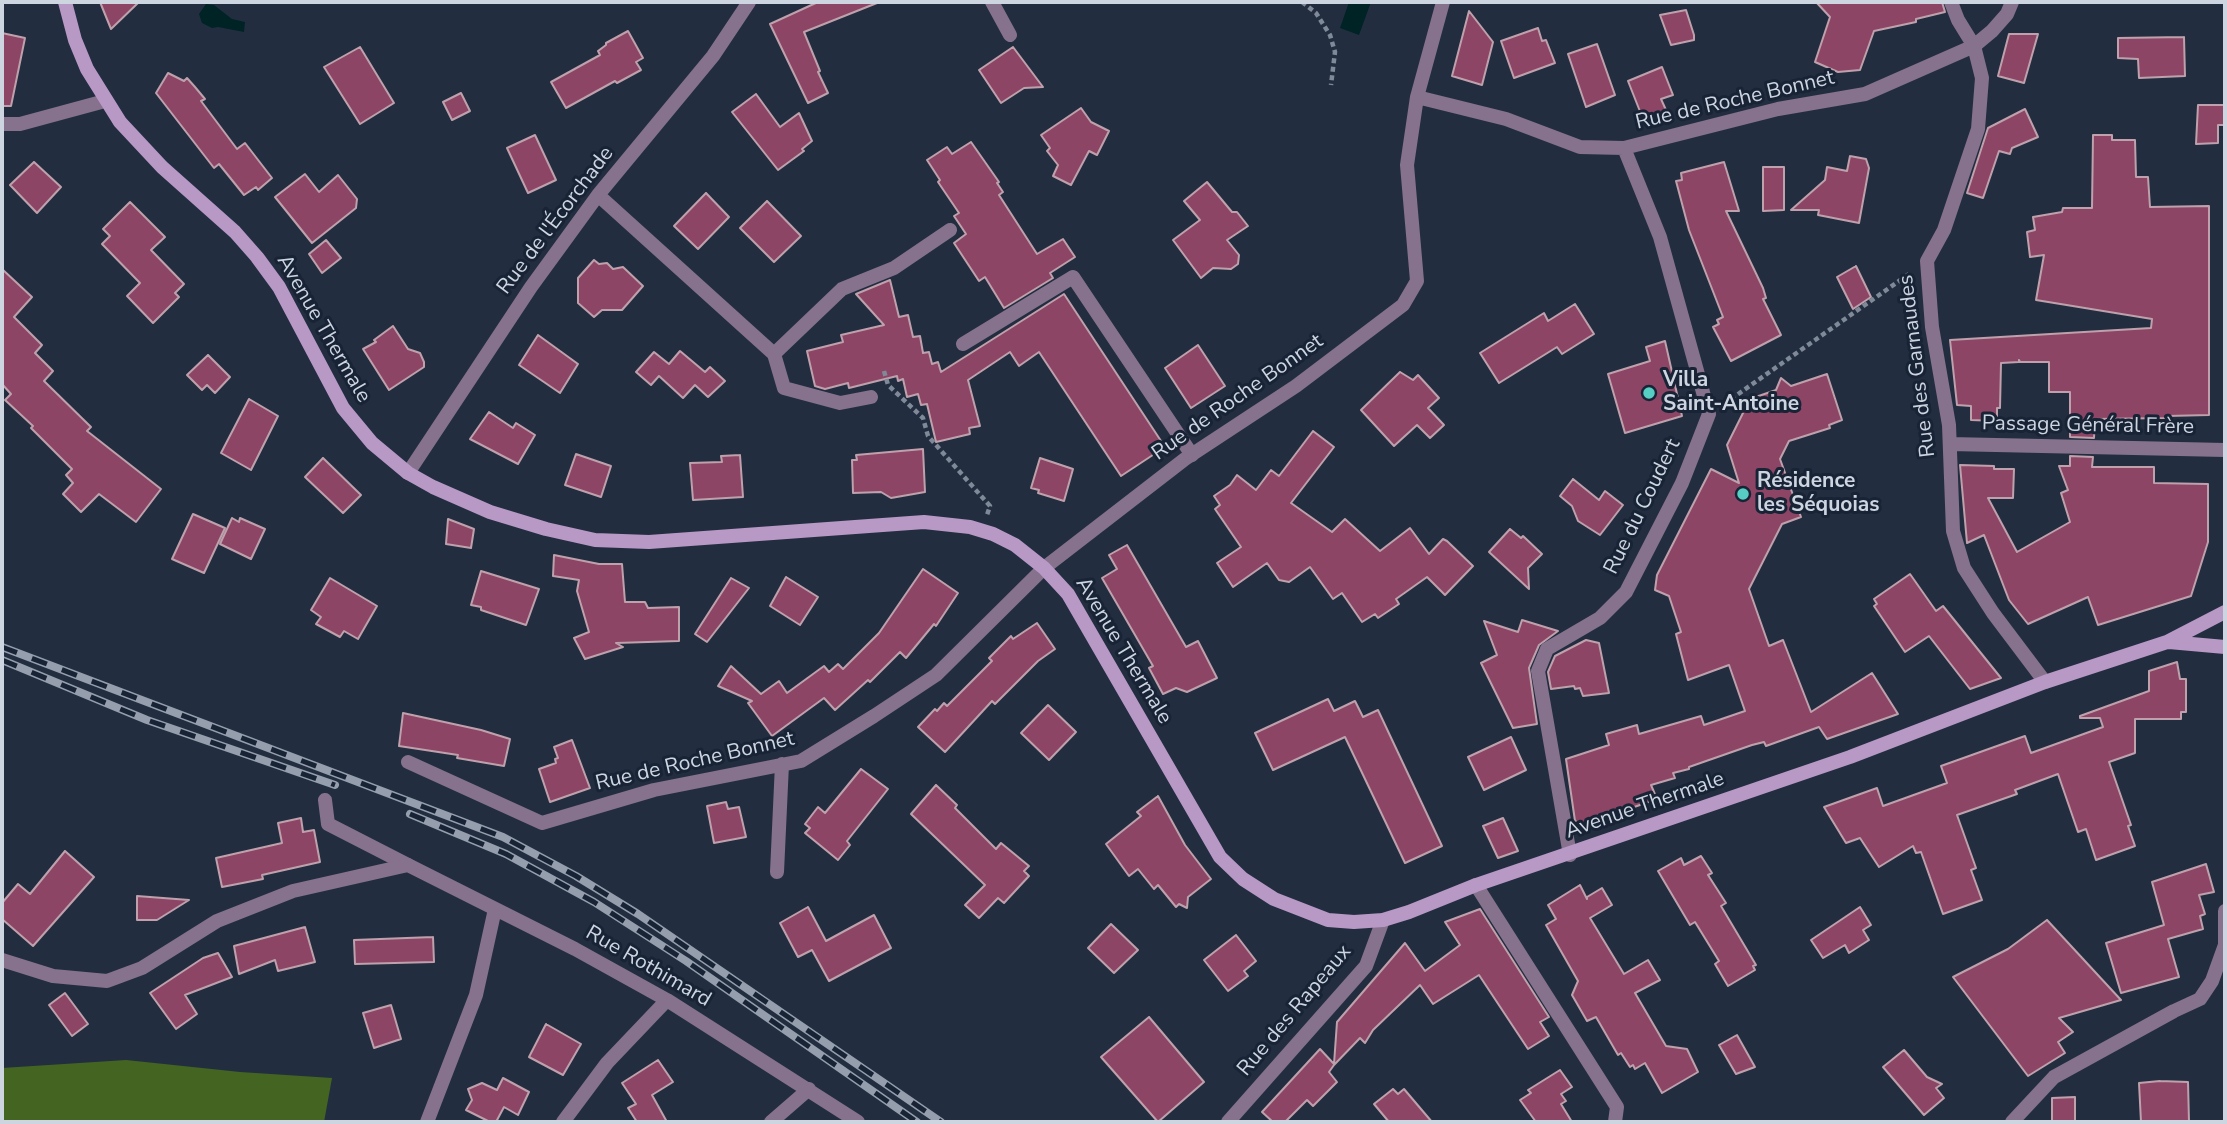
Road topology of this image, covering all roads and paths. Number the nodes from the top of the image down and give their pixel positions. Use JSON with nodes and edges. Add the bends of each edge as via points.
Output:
{"nodes":[{"id":1,"x":65,"y":2,"type":"edge"},
{"id":2,"x":749,"y":2,"type":"edge"},
{"id":3,"x":992,"y":2,"type":"edge"},
{"id":4,"x":1302,"y":2,"type":"edge"},
{"id":5,"x":1443,"y":2,"type":"edge"},
{"id":6,"x":1951,"y":2,"type":"edge"},
{"id":7,"x":2012,"y":2,"type":"edge"},
{"id":8,"x":1010,"y":34,"type":"dead end"},
{"id":9,"x":1974,"y":46,"type":"junction"},
{"id":10,"x":1331,"y":85,"type":"dead end"},
{"id":11,"x":1417,"y":97,"type":"junction"},
{"id":12,"x":105,"y":101,"type":"junction"},
{"id":13,"x":2,"y":124,"type":"edge"},
{"id":14,"x":1624,"y":148,"type":"junction"},
{"id":15,"x":598,"y":195,"type":"junction"},
{"id":16,"x":950,"y":230,"type":"dead end"},
{"id":17,"x":1927,"y":261,"type":"junction"},
{"id":18,"x":963,"y":344,"type":"dead end"},
{"id":19,"x":774,"y":354,"type":"junction"},
{"id":20,"x":884,"y":371,"type":"dead end"},
{"id":21,"x":871,"y":397,"type":"dead end"},
{"id":22,"x":1709,"y":414,"type":"junction"},
{"id":23,"x":1950,"y":444,"type":"junction"},
{"id":24,"x":2225,"y":450,"type":"edge"},
{"id":25,"x":1192,"y":455,"type":"junction"},
{"id":26,"x":408,"y":473,"type":"junction"},
{"id":27,"x":981,"y":530,"type":"junction"},
{"id":28,"x":1044,"y":568,"type":"junction"},
{"id":29,"x":2225,"y":612,"type":"edge"},
{"id":30,"x":2167,"y":642,"type":"junction"},
{"id":31,"x":2225,"y":647,"type":"edge"},
{"id":32,"x":2045,"y":682,"type":"junction"},
{"id":33,"x":408,"y":762,"type":"dead end"},
{"id":34,"x":782,"y":764,"type":"junction"},
{"id":35,"x":325,"y":800,"type":"dead end"},
{"id":36,"x":1570,"y":855,"type":"junction"},
{"id":37,"x":408,"y":865,"type":"junction"},
{"id":38,"x":777,"y":872,"type":"dead end"},
{"id":39,"x":1476,"y":886,"type":"junction"},
{"id":40,"x":495,"y":909,"type":"junction"},
{"id":41,"x":2225,"y":911,"type":"edge"},
{"id":42,"x":1383,"y":920,"type":"junction"},
{"id":43,"x":2,"y":960,"type":"edge"},
{"id":44,"x":667,"y":1000,"type":"junction"},
{"id":45,"x":809,"y":1089,"type":"junction"},
{"id":46,"x":427,"y":1122,"type":"edge"},
{"id":47,"x":562,"y":1122,"type":"edge"},
{"id":48,"x":771,"y":1122,"type":"edge"},
{"id":49,"x":858,"y":1122,"type":"edge"},
{"id":50,"x":1227,"y":1122,"type":"edge"},
{"id":51,"x":1615,"y":1122,"type":"edge"},
{"id":52,"x":2012,"y":1122,"type":"edge"}],
"edges":[{"from":1,"to":12,"type":"main road","name":"Avenue Thermale","via":[[75,40]]},
{"from":2,"to":15,"type":"street","name":"Rue de l'Écorchade","via":[[713,56]]},
{"from":3,"to":8,"type":"street"},
{"from":4,"to":10,"type":"path","via":[[1316,13],[1330,35],[1335,52]]},
{"from":5,"to":11,"type":"street"},
{"from":6,"to":9,"type":"street","name":"Rue des Garnaudes"},
{"from":7,"to":9,"type":"street","via":[[1992,32]]},
{"from":9,"to":14,"type":"street","name":"Rue de Roche Bonnet","via":[[1865,94],[1777,109]]},
{"from":9,"to":17,"type":"street","name":"Rue des Garnaudes","via":[[1982,78],[1978,129],[1944,230]]},
{"from":11,"to":14,"type":"street","name":"Rue de Roche Bonnet","via":[[1506,119],[1580,147]]},
{"from":11,"to":25,"type":"street","name":"Rue de Roche Bonnet","via":[[1407,165],[1417,281],[1403,305],[1296,386]]},
{"from":12,"to":13,"type":"street","via":[[20,124]]},
{"from":12,"to":26,"type":"main road","name":"Avenue Thermale","via":[[136,142],[257,257],[279,288],[343,408],[372,443]]},
{"from":14,"to":22,"type":"street","via":[[1660,237]]},
{"from":15,"to":19,"type":"street"},
{"from":15,"to":26,"type":"street","name":"Rue de l'Écorchade"},
{"from":16,"to":19,"type":"street","via":[[894,268],[842,289]]},
{"from":17,"to":22,"type":"path"},
{"from":17,"to":23,"type":"street","name":"Rue des Garnaudes"},
{"from":18,"to":25,"type":"street","via":[[1073,278]]},
{"from":19,"to":21,"type":"street","via":[[784,388],[840,403]]},
{"from":20,"to":27,"type":"path","via":[[888,385],[923,418],[928,436],[990,506]]},
{"from":22,"to":36,"type":"street","name":"Rue du Coudert","via":[[1682,482],[1626,592],[1600,618],[1547,649],[1538,671]]},
{"from":23,"to":24,"type":"street","name":"Passage Général Frère"},
{"from":23,"to":32,"type":"street","name":"Rue des Garnaudes","via":[[1953,531],[1964,568]]},
{"from":25,"to":28,"type":"street","name":"Rue de Roche Bonnet"},
{"from":26,"to":27,"type":"main road","name":"Avenue Thermale","via":[[489,512],[595,540],[649,542],[924,522]]},
{"from":27,"to":28,"type":"main road","name":"Avenue Thermale","via":[[1015,545]]},
{"from":28,"to":34,"type":"street","name":"Rue de Roche Bonnet","via":[[936,675],[801,761]]},
{"from":28,"to":42,"type":"main road","name":"Avenue Thermale","via":[[1076,606],[1211,843],[1231,869],[1274,899],[1309,915],[1354,922]]},
{"from":29,"to":30,"type":"main road","name":"Avenue Thermale"},
{"from":30,"to":31,"type":"main road","name":"Avenue Thermale"},
{"from":30,"to":32,"type":"main road","name":"Avenue Thermale"},
{"from":32,"to":36,"type":"main road","name":"Avenue Thermale","via":[[1850,757]]},
{"from":33,"to":34,"type":"street","name":"Rue de Roche Bonnet","via":[[542,823],[654,790]]},
{"from":34,"to":38,"type":"street"},
{"from":35,"to":37,"type":"street","name":"Rue Rothimard","via":[[328,824]]},
{"from":36,"to":39,"type":"main road","name":"Avenue Thermale"},
{"from":37,"to":40,"type":"street","name":"Rue Rothimard"},
{"from":37,"to":43,"type":"street","via":[[293,891],[217,921],[142,968],[107,981],[53,976]]},
{"from":39,"to":42,"type":"main road","name":"Avenue Thermale"},
{"from":39,"to":51,"type":"street","via":[[1617,1107]]},
{"from":40,"to":44,"type":"street","name":"Rue Rothimard"},
{"from":40,"to":46,"type":"street","via":[[476,995]]},
{"from":41,"to":52,"type":"street","via":[[2225,946],[2200,999],[2054,1077]]},
{"from":42,"to":50,"type":"street","name":"Rue des Rapeaux","via":[[1366,966]]},
{"from":44,"to":45,"type":"street","name":"Rue Rothimard"},
{"from":44,"to":47,"type":"street","via":[[607,1063]]},
{"from":45,"to":48,"type":"street"},
{"from":45,"to":49,"type":"street","name":"Rue Rothimard"}]}
